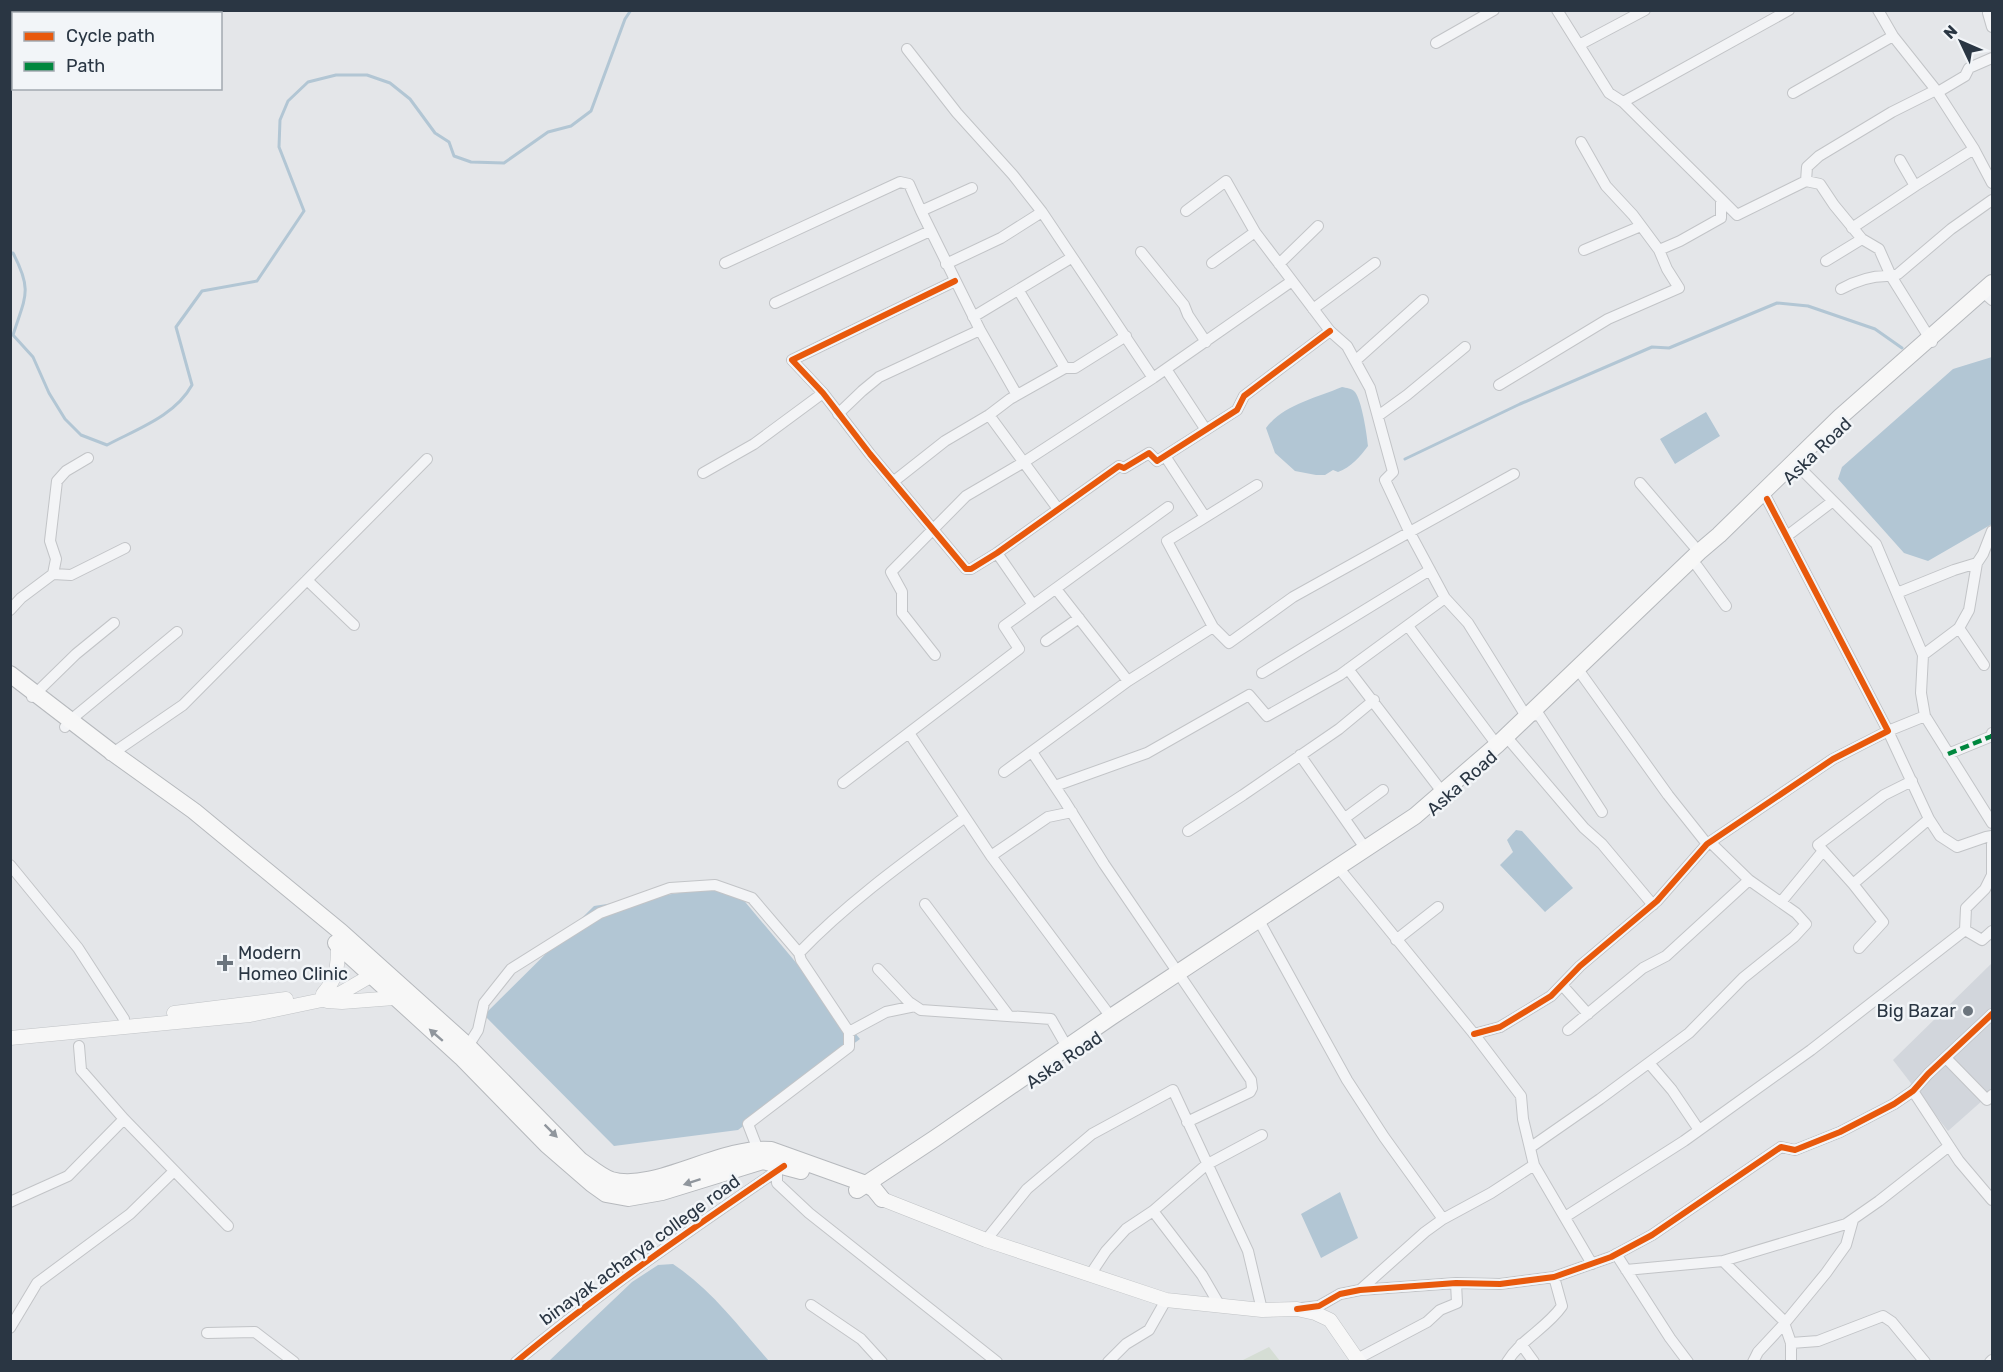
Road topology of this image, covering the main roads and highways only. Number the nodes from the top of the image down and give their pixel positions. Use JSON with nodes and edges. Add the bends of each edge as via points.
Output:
{"nodes":[{"id":1,"x":1990,"y":292,"type":"edge"},
{"id":2,"x":1931,"y":341,"type":"junction"},
{"id":3,"x":1765,"y":495,"type":"junction"},
{"id":4,"x":10,"y":674,"type":"edge"},
{"id":5,"x":10,"y":684,"type":"edge"},
{"id":6,"x":33,"y":696,"type":"junction"},
{"id":7,"x":1503,"y":743,"type":"junction"},
{"id":8,"x":110,"y":755,"type":"junction"},
{"id":9,"x":1340,"y":869,"type":"junction"},
{"id":10,"x":339,"y":946,"type":"junction"},
{"id":11,"x":373,"y":970,"type":"junction"},
{"id":12,"x":1182,"y":976,"type":"junction"},
{"id":13,"x":322,"y":997,"type":"junction"},
{"id":14,"x":394,"y":998,"type":"junction"},
{"id":15,"x":10,"y":1029,"type":"edge"},
{"id":16,"x":10,"y":1038,"type":"edge"},
{"id":17,"x":464,"y":1052,"type":"junction"},
{"id":18,"x":772,"y":1162,"type":"junction"},
{"id":19,"x":869,"y":1191,"type":"junction"},
{"id":20,"x":1358,"y":1360,"type":"edge"}],
"edges":[{"from":1,"to":2,"type":"highway"},
{"from":2,"to":3,"type":"highway","name":"Aska Road","via":[[1800,468]]},
{"from":2,"to":3,"type":"highway","via":[[1840,417]]},
{"from":3,"to":7,"type":"highway","name":"Aska Road"},
{"from":4,"to":6,"type":"highway"},
{"from":5,"to":6,"type":"highway"},
{"from":6,"to":8,"type":"highway"},
{"from":7,"to":9,"type":"highway","via":[[1415,816]]},
{"from":7,"to":9,"type":"highway","name":"Aska Road","via":[[1423,818]]},
{"from":8,"to":10,"type":"highway","via":[[275,886]]},
{"from":8,"to":11,"type":"highway","via":[[194,811],[340,932]]},
{"from":9,"to":12,"type":"highway"},
{"from":9,"to":12,"type":"highway","name":"Aska Road","via":[[1262,926]]},
{"from":10,"to":11,"type":"highway"},
{"from":10,"to":13,"type":"main road","via":[[333,982]]},
{"from":11,"to":13,"type":"main road","via":[[341,993]]},
{"from":11,"to":14,"type":"highway"},
{"from":11,"to":17,"type":"highway"},
{"from":12,"to":19,"type":"highway","name":"Aska Road"},
{"from":12,"to":19,"type":"highway","via":[[1067,1047]]},
{"from":13,"to":14,"type":"main road","via":[[342,1002]]},
{"from":13,"to":15,"type":"main road"},
{"from":13,"to":16,"type":"main road","via":[[250,1015]]},
{"from":17,"to":14,"type":"highway","one_way":true},
{"from":17,"to":18,"type":"highway","via":[[580,1160],[612,1180],[653,1179],[725,1156]]},
{"from":18,"to":19,"type":"highway"},
{"from":18,"to":19,"type":"highway","via":[[771,1149]]},
{"from":19,"to":20,"type":"main road","via":[[986,1240],[1166,1300],[1315,1313],[1330,1320]]}]}
